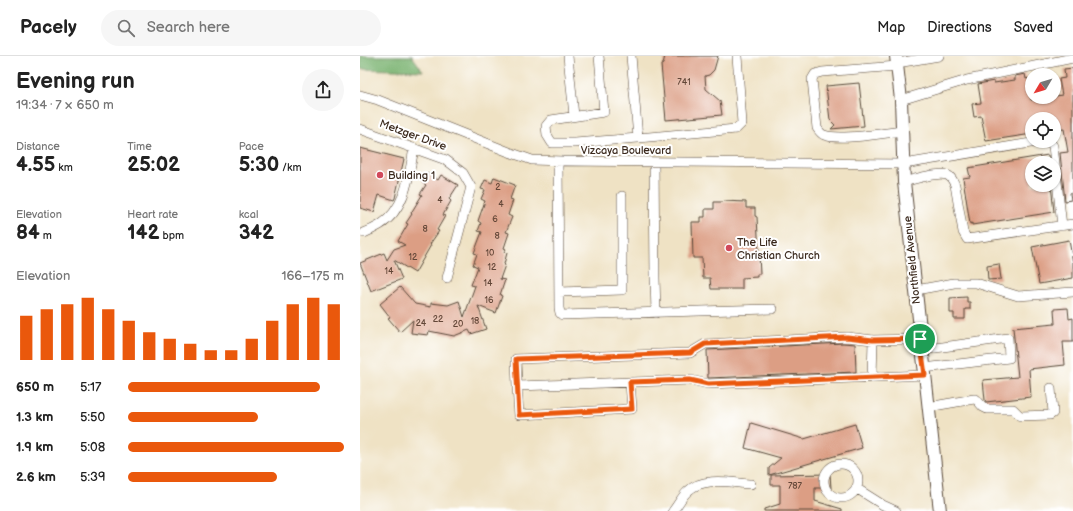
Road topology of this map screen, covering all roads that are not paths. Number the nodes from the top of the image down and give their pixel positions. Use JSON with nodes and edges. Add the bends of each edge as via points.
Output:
{"nodes":[{"id":1,"x":568,"y":56,"type":"edge"},
{"id":2,"x":599,"y":56,"type":"edge"},
{"id":3,"x":631,"y":56,"type":"edge"},
{"id":4,"x":737,"y":56,"type":"edge"},
{"id":5,"x":939,"y":56,"type":"edge"},
{"id":6,"x":926,"y":57,"type":"edge"},
{"id":7,"x":1073,"y":58,"type":"edge"},
{"id":8,"x":896,"y":62,"type":"edge"},
{"id":9,"x":360,"y":95,"type":"edge"},
{"id":10,"x":901,"y":100,"type":"junction"},
{"id":11,"x":574,"y":116,"type":"junction"},
{"id":12,"x":360,"y":129,"type":"edge"},
{"id":13,"x":902,"y":131,"type":"junction"},
{"id":14,"x":638,"y":138,"type":"junction"},
{"id":15,"x":1025,"y":144,"type":"edge"},
{"id":16,"x":414,"y":148,"type":"junction"},
{"id":17,"x":1053,"y":148,"type":"edge"},
{"id":18,"x":558,"y":161,"type":"junction"},
{"id":19,"x":654,"y":162,"type":"junction"},
{"id":20,"x":904,"y":164,"type":"junction"},
{"id":21,"x":904,"y":182,"type":"junction"},
{"id":22,"x":622,"y":196,"type":"dead end"},
{"id":23,"x":1073,"y":224,"type":"edge"},
{"id":24,"x":1062,"y":226,"type":"junction"},
{"id":25,"x":364,"y":233,"type":"dead end"},
{"id":26,"x":447,"y":278,"type":"dead end"},
{"id":27,"x":916,"y":290,"type":"junction"},
{"id":28,"x":559,"y":292,"type":"junction"},
{"id":29,"x":1073,"y":292,"type":"edge"},
{"id":30,"x":773,"y":309,"type":"dead end"},
{"id":31,"x":656,"y":313,"type":"junction"},
{"id":32,"x":873,"y":340,"type":"junction"},
{"id":33,"x":921,"y":345,"type":"junction"},
{"id":34,"x":924,"y":372,"type":"junction"},
{"id":35,"x":872,"y":378,"type":"junction"},
{"id":36,"x":630,"y":382,"type":"junction"},
{"id":37,"x":517,"y":386,"type":"junction"},
{"id":38,"x":1051,"y":388,"type":"dead end"},
{"id":39,"x":928,"y":407,"type":"junction"},
{"id":40,"x":751,"y":484,"type":"dead end"},
{"id":41,"x":856,"y":488,"type":"dead end"},
{"id":42,"x":892,"y":510,"type":"edge"},
{"id":43,"x":673,"y":511,"type":"edge"},
{"id":44,"x":940,"y":511,"type":"edge"}],
"edges":[{"from":1,"to":11,"type":"street"},
{"from":2,"to":11,"type":"street","via":[[604,112]]},
{"from":3,"to":14,"type":"street"},
{"from":4,"to":14,"type":"street","via":[[742,123],[736,129]]},
{"from":5,"to":6,"type":"street"},
{"from":6,"to":8,"type":"street"},
{"from":7,"to":10,"type":"street","via":[[967,80]]},
{"from":8,"to":10,"type":"main road","name":"Northfield Avenue"},
{"from":8,"to":13,"type":"street","via":[[822,72],[815,74],[812,79],[817,128],[824,135],[838,137]]},
{"from":9,"to":18,"type":"street","name":"Vizcaya Boulevard","via":[[532,160]]},
{"from":10,"to":13,"type":"main road","name":"Northfield Avenue"},
{"from":11,"to":14,"type":"street","via":[[548,122],[547,135],[552,143]]},
{"from":12,"to":16,"type":"street","name":"Metzger Drive"},
{"from":13,"to":20,"type":"main road","name":"Northfield Avenue"},
{"from":15,"to":20,"type":"street","name":"Vizcaya Boulevard"},
{"from":16,"to":25,"type":"street","via":[[406,192],[390,217]]},
{"from":16,"to":26,"type":"street","name":"Metzger Drive","via":[[446,160],[463,173],[471,187]]},
{"from":17,"to":24,"type":"street"},
{"from":18,"to":19,"type":"street","name":"Vizcaya Boulevard"},
{"from":18,"to":28,"type":"street"},
{"from":19,"to":20,"type":"street","name":"Vizcaya Boulevard"},
{"from":19,"to":31,"type":"street"},
{"from":20,"to":21,"type":"main road","name":"Northfield Avenue"},
{"from":21,"to":24,"type":"street","via":[[946,175],[952,179],[963,232],[967,239]]},
{"from":21,"to":27,"type":"main road","name":"Northfield Avenue"},
{"from":22,"to":28,"type":"street","via":[[622,290]]},
{"from":23,"to":24,"type":"street"},
{"from":27,"to":29,"type":"street","via":[[954,283],[976,283],[1018,296]]},
{"from":27,"to":33,"type":"main road","name":"Northfield Avenue"},
{"from":28,"to":31,"type":"street","via":[[559,308],[562,315]]},
{"from":30,"to":31,"type":"street"},
{"from":32,"to":33,"type":"street"},
{"from":32,"to":35,"type":"street"},
{"from":32,"to":37,"type":"street","via":[[847,337],[705,344],[690,353],[516,359]]},
{"from":33,"to":34,"type":"main road","name":"Northfield Avenue"},
{"from":33,"to":34,"type":"street","via":[[1008,338],[1009,358]]},
{"from":34,"to":35,"type":"street"},
{"from":34,"to":39,"type":"main road","name":"Northfield Avenue"},
{"from":35,"to":36,"type":"street","via":[[708,384],[690,380]]},
{"from":36,"to":37,"type":"street"},
{"from":36,"to":37,"type":"street","via":[[632,409],[519,415]]},
{"from":38,"to":39,"type":"street","via":[[1053,413],[1050,415],[1020,416],[1013,409],[984,408],[974,399]]},
{"from":39,"to":44,"type":"main road","name":"Northfield Avenue"},
{"from":40,"to":43,"type":"street","via":[[699,484],[688,491]]},
{"from":41,"to":42,"type":"street"}]}
